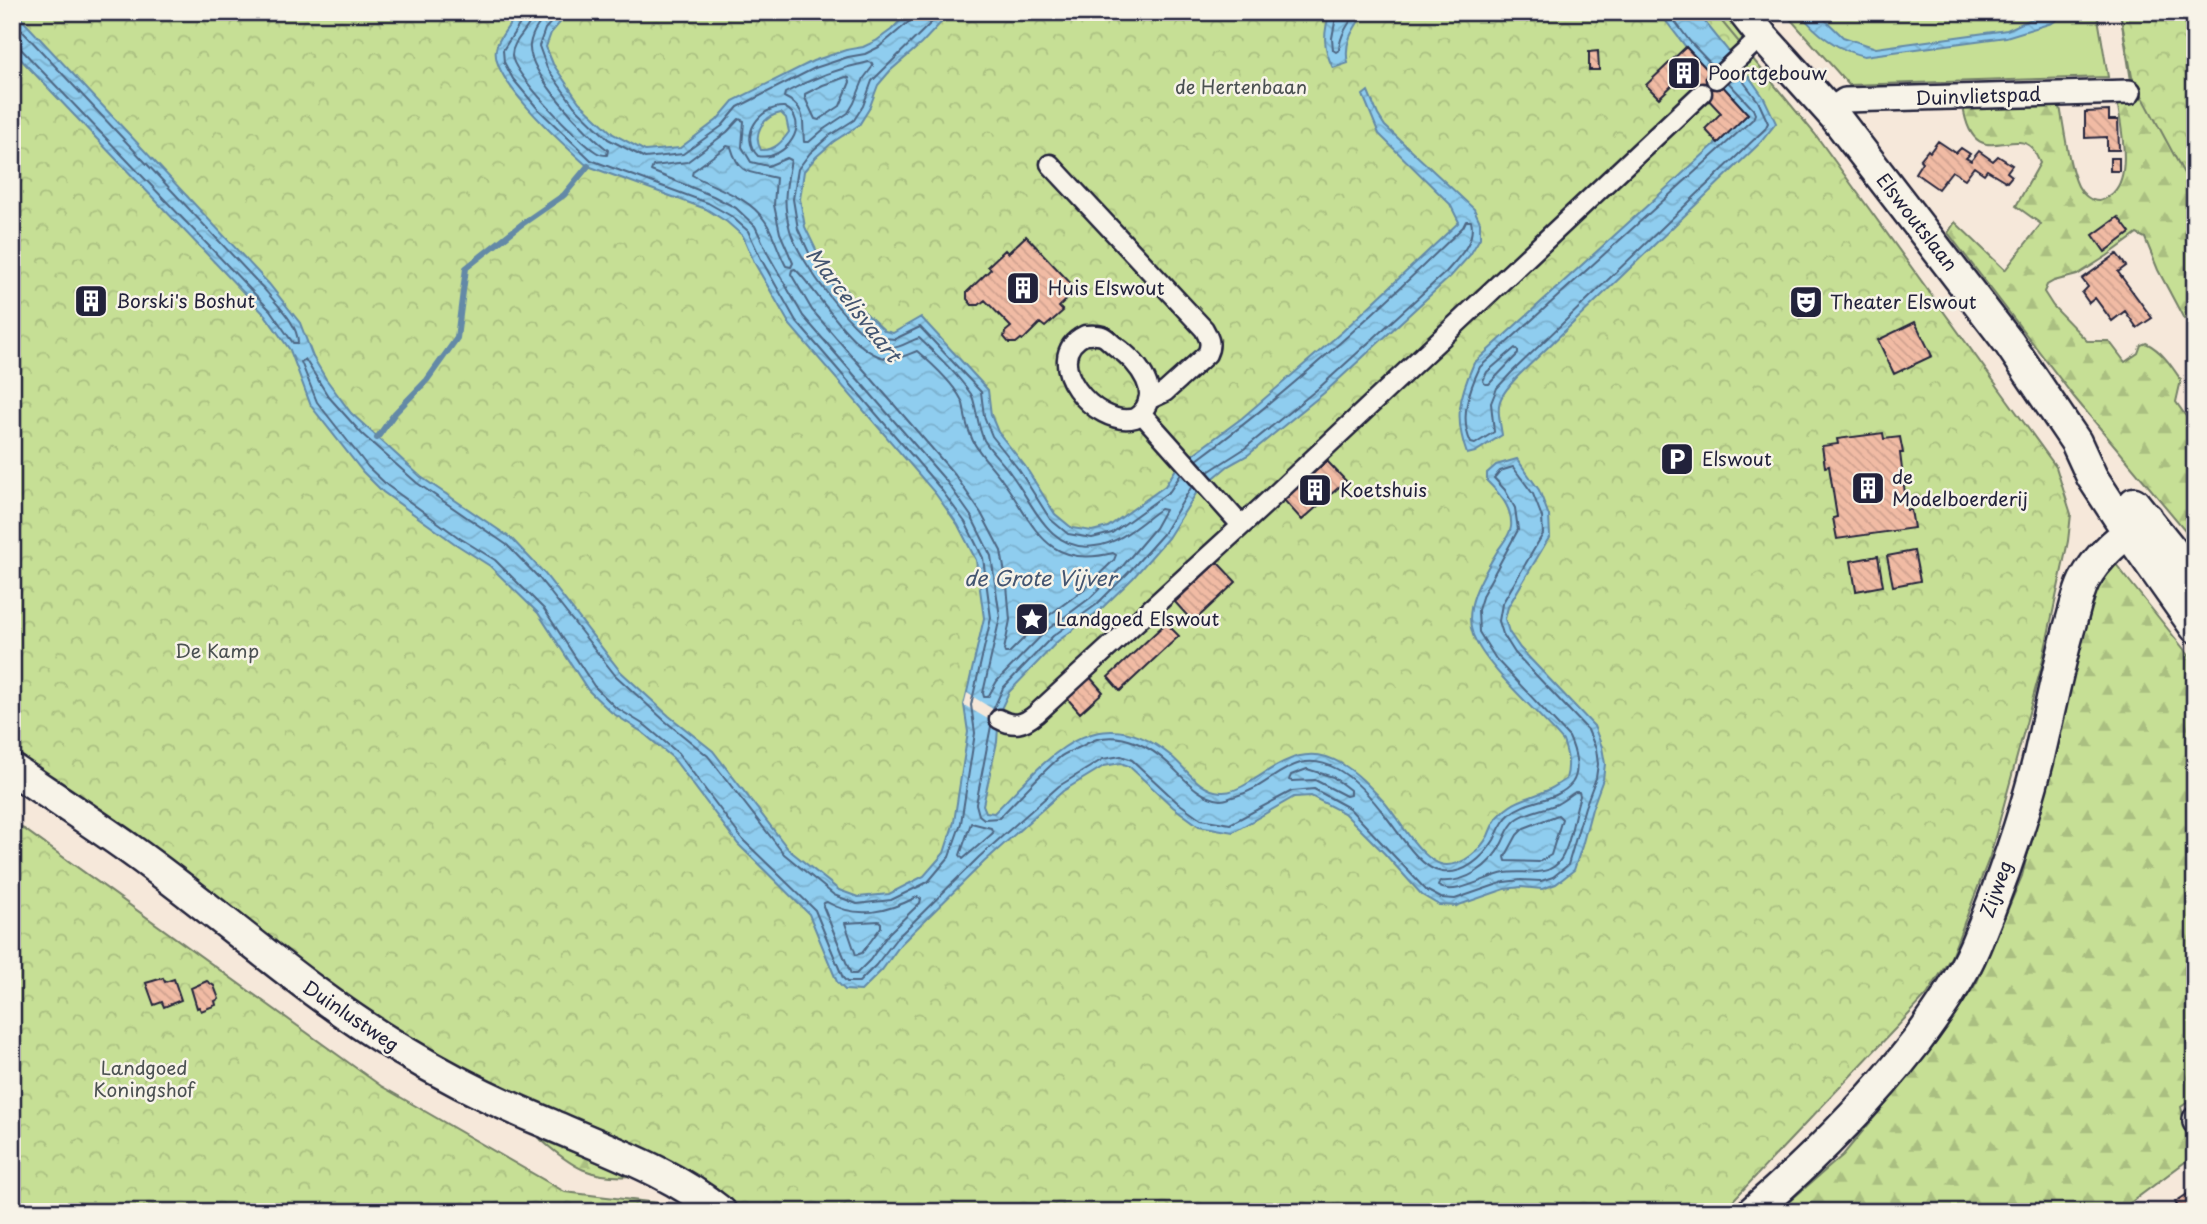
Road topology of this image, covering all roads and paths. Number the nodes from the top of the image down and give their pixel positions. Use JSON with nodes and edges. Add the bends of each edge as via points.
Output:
{"nodes":[{"id":1,"x":1743,"y":12,"type":"edge"},
{"id":2,"x":1762,"y":36,"type":"junction"},
{"id":3,"x":1716,"y":79,"type":"dead end"},
{"id":4,"x":2129,"y":92,"type":"dead end"},
{"id":5,"x":1702,"y":93,"type":"dead end"},
{"id":6,"x":1830,"y":110,"type":"junction"},
{"id":7,"x":1050,"y":164,"type":"dead end"},
{"id":8,"x":1145,"y":407,"type":"junction"},
{"id":9,"x":1241,"y":525,"type":"junction"},
{"id":10,"x":2137,"y":525,"type":"junction"},
{"id":11,"x":2195,"y":579,"type":"edge"},
{"id":12,"x":2195,"y":627,"type":"edge"},
{"id":13,"x":999,"y":719,"type":"dead end"},
{"id":14,"x":12,"y":769,"type":"edge"},
{"id":15,"x":721,"y":1212,"type":"edge"},
{"id":16,"x":1752,"y":1212,"type":"edge"}],
"edges":[{"from":1,"to":2,"type":"street","name":"Elswoutslaan"},
{"from":2,"to":3,"type":"street"},
{"from":2,"to":6,"type":"street","name":"Elswoutslaan"},
{"from":4,"to":6,"type":"street","name":"Duinvlietspad","via":[[1845,100]]},
{"from":5,"to":9,"type":"street"},
{"from":6,"to":10,"type":"street","name":"Elswoutslaan","via":[[2009,343],[2076,442],[2092,477]]},
{"from":7,"to":8,"type":"street","via":[[1209,337],[1208,354]]},
{"from":8,"to":8,"type":"street","via":[[1150,391],[1130,356],[1101,335],[1073,341],[1066,362],[1082,398],[1116,419],[1129,420]]},
{"from":8,"to":9,"type":"street"},
{"from":9,"to":13,"type":"street","via":[[1027,722],[1013,725]]},
{"from":10,"to":11,"type":"street"},
{"from":10,"to":12,"type":"street"},
{"from":10,"to":16,"type":"street","name":"Zijweg","via":[[2097,562],[2083,583],[2007,861],[1961,976],[1889,1077],[1834,1137]]},
{"from":14,"to":15,"type":"street","name":"Duinlustweg","via":[[132,850],[331,1005],[400,1050],[545,1123],[642,1162],[682,1183]]}]}
